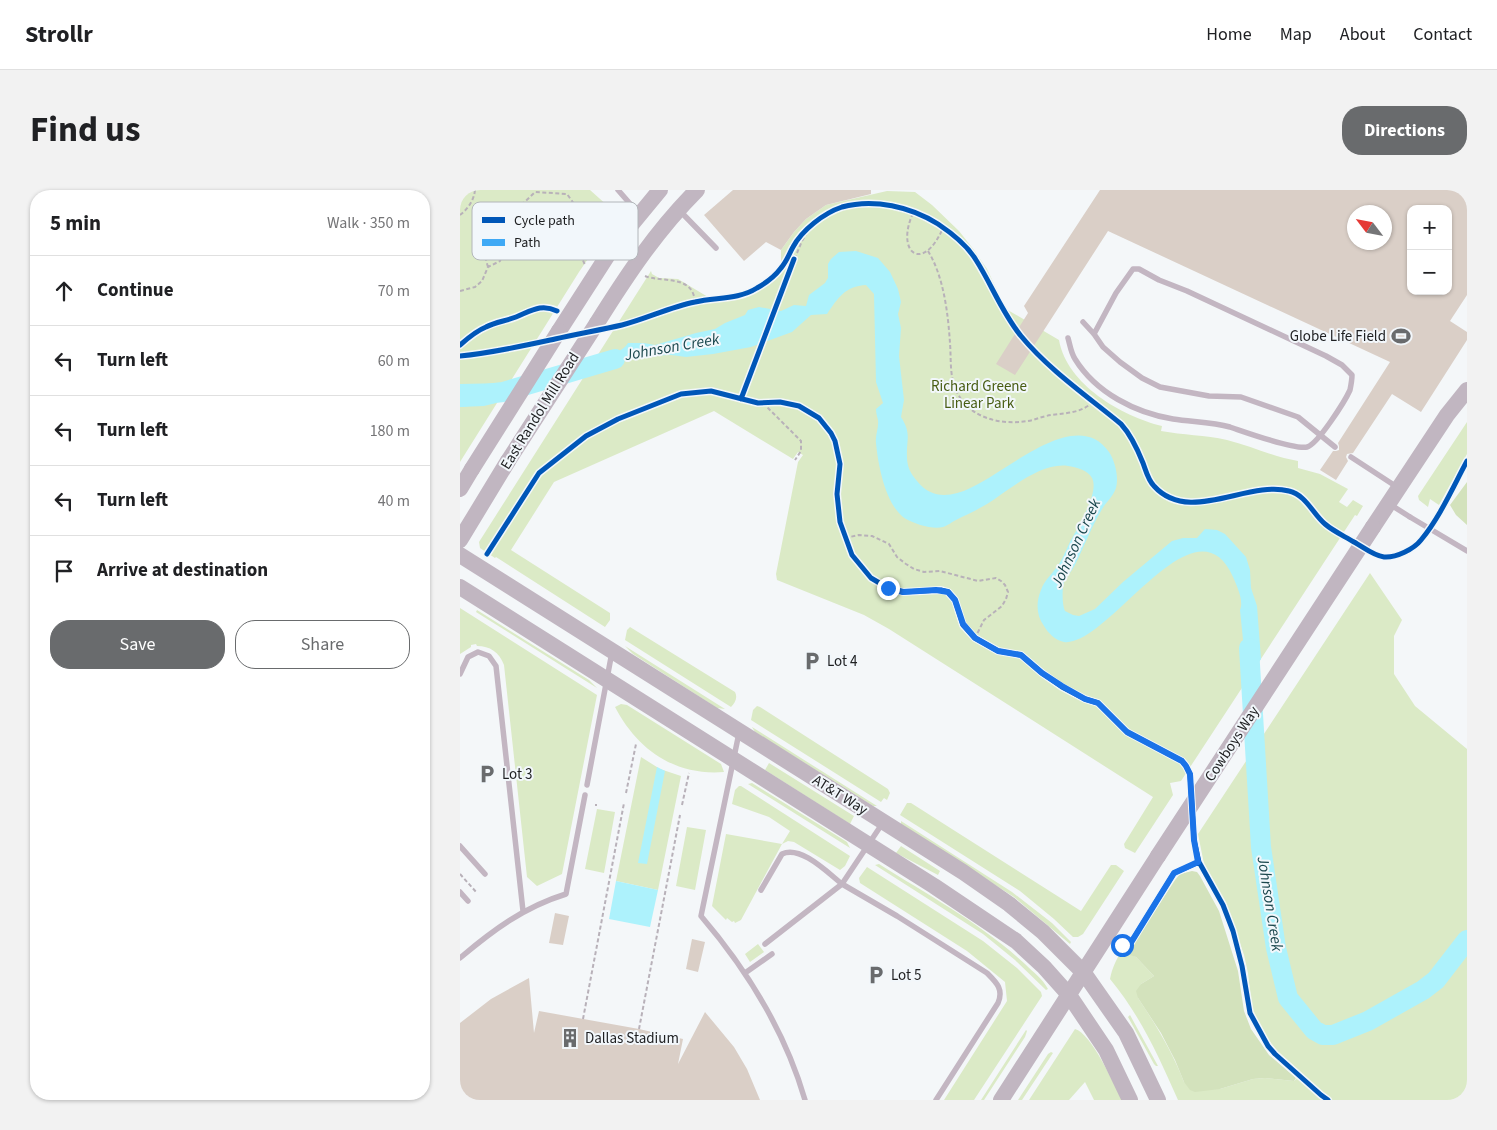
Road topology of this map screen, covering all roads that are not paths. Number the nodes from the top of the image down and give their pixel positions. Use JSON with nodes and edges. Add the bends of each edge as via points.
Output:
{"nodes":[{"id":1,"x":618,"y":190,"type":"edge"},
{"id":2,"x":660,"y":190,"type":"edge"},
{"id":3,"x":697,"y":190,"type":"edge"},
{"id":4,"x":628,"y":202,"type":"edge"},
{"id":5,"x":678,"y":209,"type":"junction"},
{"id":6,"x":639,"y":214,"type":"edge"},
{"id":7,"x":716,"y":248,"type":"dead end"},
{"id":8,"x":605,"y":260,"type":"edge"},
{"id":9,"x":1083,"y":322,"type":"dead end"},
{"id":10,"x":1094,"y":334,"type":"junction"},
{"id":11,"x":1068,"y":338,"type":"dead end"},
{"id":12,"x":1467,"y":390,"type":"edge"},
{"id":13,"x":1322,"y":435,"type":"junction"},
{"id":14,"x":1336,"y":447,"type":"dead end"},
{"id":15,"x":1351,"y":457,"type":"dead end"},
{"id":16,"x":472,"y":469,"type":"junction"},
{"id":17,"x":460,"y":482,"type":"edge"},
{"id":18,"x":1399,"y":488,"type":"junction"},
{"id":19,"x":460,"y":489,"type":"edge"},
{"id":20,"x":1389,"y":504,"type":"junction"},
{"id":21,"x":460,"y":540,"type":"edge"},
{"id":22,"x":1467,"y":551,"type":"edge"},
{"id":23,"x":460,"y":554,"type":"edge"},
{"id":24,"x":460,"y":587,"type":"edge"},
{"id":25,"x":613,"y":651,"type":"junction"},
{"id":26,"x":460,"y":674,"type":"edge"},
{"id":27,"x":608,"y":680,"type":"junction"},
{"id":28,"x":739,"y":731,"type":"junction"},
{"id":29,"x":734,"y":760,"type":"junction"},
{"id":30,"x":587,"y":785,"type":"dead end"},
{"id":31,"x":585,"y":795,"type":"dead end"},
{"id":32,"x":883,"y":822,"type":"junction"},
{"id":33,"x":869,"y":845,"type":"junction"},
{"id":34,"x":460,"y":846,"type":"edge"},
{"id":35,"x":485,"y":874,"type":"dead end"},
{"id":36,"x":842,"y":884,"type":"junction"},
{"id":37,"x":761,"y":890,"type":"dead end"},
{"id":38,"x":460,"y":892,"type":"edge"},
{"id":39,"x":468,"y":901,"type":"dead end"},
{"id":40,"x":523,"y":911,"type":"junction"},
{"id":41,"x":765,"y":944,"type":"dead end"},
{"id":42,"x":772,"y":954,"type":"dead end"},
{"id":43,"x":460,"y":958,"type":"edge"},
{"id":44,"x":745,"y":973,"type":"junction"},
{"id":45,"x":1084,"y":973,"type":"junction"},
{"id":46,"x":1070,"y":995,"type":"junction"},
{"id":47,"x":805,"y":1100,"type":"edge"},
{"id":48,"x":936,"y":1100,"type":"edge"},
{"id":49,"x":1001,"y":1100,"type":"edge"},
{"id":50,"x":1130,"y":1100,"type":"edge"},
{"id":51,"x":1158,"y":1100,"type":"edge"}],
"edges":[{"from":1,"to":4,"type":"lane"},
{"from":2,"to":6,"type":"main road","name":"East Randol Mill Road"},
{"from":3,"to":5,"type":"main road","name":"East Randol Mill Road"},
{"from":5,"to":7,"type":"lane"},
{"from":5,"to":21,"type":"main road","name":"East Randol Mill Road","bridge":true,"via":[[642,254],[600,326],[508,461]]},
{"from":8,"to":16,"type":"main road","name":"East Randol Mill Road","bridge":true},
{"from":9,"to":10,"type":"lane"},
{"from":10,"to":13,"type":"lane","via":[[1120,362],[1160,387],[1209,396],[1241,397],[1298,417]]},
{"from":10,"to":13,"type":"lane","via":[[1116,293],[1132,270],[1139,268],[1342,365],[1352,375],[1350,390]]},
{"from":11,"to":13,"type":"lane","via":[[1075,359],[1088,376],[1115,397],[1140,410],[1173,419],[1227,426],[1301,447],[1308,447]]},
{"from":12,"to":18,"type":"main road","name":"Cowboys Way"},
{"from":13,"to":14,"type":"lane"},
{"from":15,"to":18,"type":"lane"},
{"from":16,"to":17,"type":"main road"},
{"from":16,"to":19,"type":"main road","name":"East Randol Mill Road"},
{"from":18,"to":20,"type":"main road","name":"Cowboys Way"},
{"from":20,"to":22,"type":"lane","bridge":true},
{"from":20,"to":45,"type":"main road","name":"Cowboys Way","bridge":true},
{"from":23,"to":25,"type":"main road","name":"AT&T Way"},
{"from":24,"to":27,"type":"main road","name":"AT&T Way"},
{"from":25,"to":27,"type":"lane"},
{"from":25,"to":28,"type":"main road","name":"AT&T Way"},
{"from":26,"to":40,"type":"lane","via":[[468,657],[478,652],[489,656],[496,666]]},
{"from":27,"to":29,"type":"main road","name":"AT&T Way"},
{"from":27,"to":30,"type":"lane"},
{"from":28,"to":29,"type":"lane"},
{"from":28,"to":32,"type":"main road","name":"AT&T Way"},
{"from":29,"to":33,"type":"main road","name":"AT&T Way"},
{"from":29,"to":44,"type":"lane","via":[[701,916]]},
{"from":31,"to":40,"type":"lane","via":[[566,894]]},
{"from":32,"to":33,"type":"lane"},
{"from":32,"to":45,"type":"main road","name":"AT&T Way","via":[[1010,904]]},
{"from":33,"to":36,"type":"lane"},
{"from":33,"to":46,"type":"main road","name":"AT&T Way","via":[[1016,941]]},
{"from":34,"to":35,"type":"lane"},
{"from":36,"to":37,"type":"lane","via":[[806,856],[787,852],[782,854]]},
{"from":36,"to":41,"type":"lane"},
{"from":36,"to":48,"type":"lane","via":[[986,973],[999,986],[998,1002]]},
{"from":38,"to":39,"type":"lane"},
{"from":40,"to":43,"type":"lane","via":[[496,928]]},
{"from":42,"to":44,"type":"lane"},
{"from":44,"to":47,"type":"lane","via":[[776,1025]]},
{"from":45,"to":46,"type":"main road","name":"Cowboys Way"},
{"from":45,"to":51,"type":"main road","name":"AT&T Way","via":[[1126,1033]]},
{"from":46,"to":49,"type":"main road","name":"Cowboys Way"},
{"from":46,"to":50,"type":"main road","name":"AT&T Way","via":[[1106,1050]]}]}
